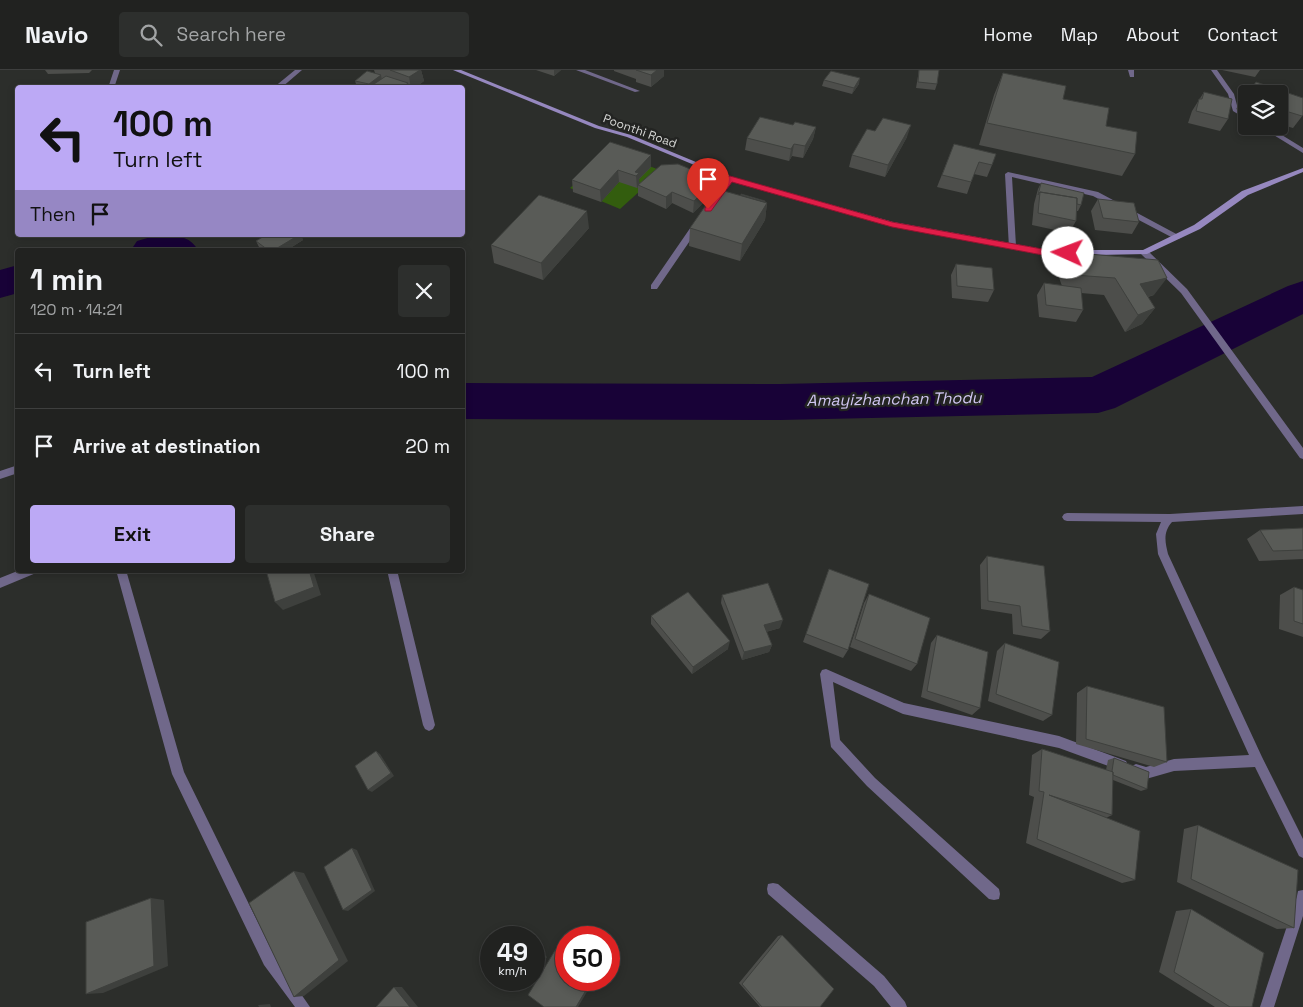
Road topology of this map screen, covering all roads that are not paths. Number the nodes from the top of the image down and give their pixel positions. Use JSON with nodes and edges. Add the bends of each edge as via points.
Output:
{"nodes":[{"id":1,"x":117,"y":70,"type":"edge"},
{"id":2,"x":299,"y":70,"type":"edge"},
{"id":3,"x":579,"y":70,"type":"edge"},
{"id":4,"x":1214,"y":70,"type":"edge"},
{"id":5,"x":463,"y":71,"type":"edge"},
{"id":6,"x":112,"y":85,"type":"edge"},
{"id":7,"x":280,"y":85,"type":"edge"},
{"id":8,"x":638,"y":91,"type":"dead end"},
{"id":9,"x":1238,"y":112,"type":"edge"},
{"id":10,"x":1277,"y":135,"type":"edge"},
{"id":11,"x":1303,"y":151,"type":"edge"},
{"id":12,"x":1303,"y":170,"type":"edge"},
{"id":13,"x":730,"y":178,"type":"junction"},
{"id":14,"x":708,"y":209,"type":"edge"},
{"id":15,"x":703,"y":217,"type":"edge"},
{"id":16,"x":1178,"y":236,"type":"junction"},
{"id":17,"x":1012,"y":246,"type":"junction"},
{"id":18,"x":1144,"y":252,"type":"junction"},
{"id":19,"x":654,"y":286,"type":"dead end"},
{"id":20,"x":1303,"y":455,"type":"edge"},
{"id":21,"x":15,"y":470,"type":"edge"},
{"id":22,"x":0,"y":475,"type":"edge"},
{"id":23,"x":1303,"y":510,"type":"edge"},
{"id":24,"x":1067,"y":517,"type":"dead end"},
{"id":25,"x":1170,"y":518,"type":"junction"},
{"id":26,"x":25,"y":573,"type":"edge"},
{"id":27,"x":122,"y":573,"type":"edge"},
{"id":28,"x":393,"y":573,"type":"edge"},
{"id":29,"x":0,"y":583,"type":"edge"},
{"id":30,"x":429,"y":725,"type":"dead end"},
{"id":31,"x":1258,"y":761,"type":"junction"},
{"id":32,"x":1303,"y":852,"type":"edge"},
{"id":33,"x":773,"y":889,"type":"dead end"},
{"id":34,"x":994,"y":894,"type":"dead end"},
{"id":35,"x":1303,"y":896,"type":"edge"},
{"id":36,"x":303,"y":1007,"type":"edge"},
{"id":37,"x":900,"y":1007,"type":"edge"},
{"id":38,"x":1267,"y":1007,"type":"edge"}],
"edges":[{"from":1,"to":6,"type":"street"},
{"from":2,"to":7,"type":"street"},
{"from":3,"to":8,"type":"street"},
{"from":4,"to":9,"type":"street","via":[[1231,94]]},
{"from":5,"to":13,"type":"main road","name":"Poonthi Road"},
{"from":10,"to":11,"type":"street"},
{"from":12,"to":16,"type":"main road","name":"Poonthi Road","via":[[1245,193],[1197,227]]},
{"from":13,"to":14,"type":"street"},
{"from":13,"to":17,"type":"main road","name":"Poonthi Road","via":[[892,224]]},
{"from":15,"to":19,"type":"street"},
{"from":16,"to":17,"type":"street","via":[[1095,194],[1008,174]]},
{"from":16,"to":18,"type":"main road","name":"Poonthi Road"},
{"from":17,"to":18,"type":"main road","name":"Poonthi Road","via":[[1048,253]]},
{"from":18,"to":20,"type":"street","via":[[1184,291]]},
{"from":21,"to":22,"type":"street"},
{"from":23,"to":25,"type":"street"},
{"from":24,"to":25,"type":"street"},
{"from":25,"to":31,"type":"street","via":[[1162,526],[1159,539],[1163,554]]},
{"from":26,"to":29,"type":"street"},
{"from":27,"to":36,"type":"street","via":[[178,774],[269,960]]},
{"from":28,"to":30,"type":"street"},
{"from":31,"to":32,"type":"street"},
{"from":31,"to":34,"type":"street","via":[[1174,764],[1146,773],[1059,742],[903,708],[826,674],[835,743],[872,782]]},
{"from":33,"to":37,"type":"street","via":[[879,981]]},
{"from":35,"to":38,"type":"street"}]}
